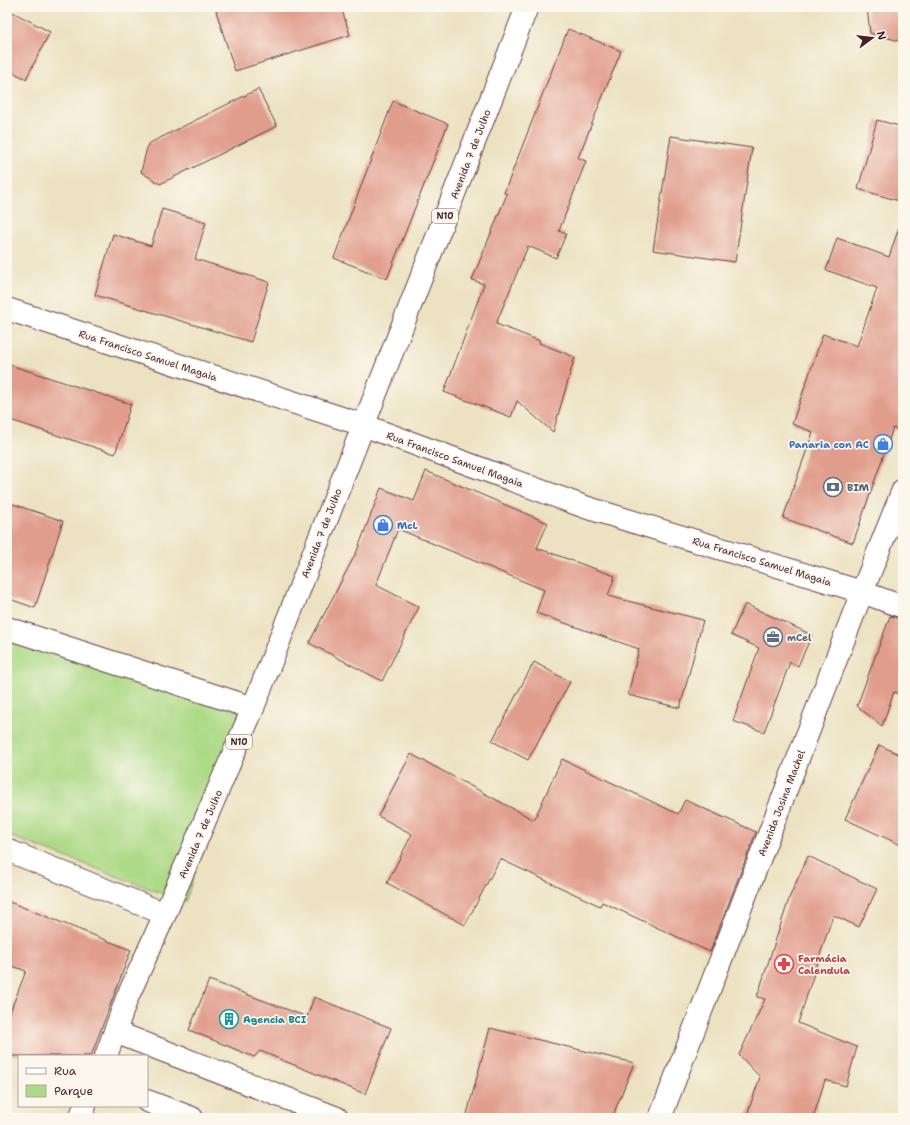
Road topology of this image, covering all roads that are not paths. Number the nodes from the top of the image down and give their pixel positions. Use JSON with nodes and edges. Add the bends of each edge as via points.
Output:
{"nodes":[{"id":1,"x":527,"y":7,"type":"edge"},
{"id":2,"x":7,"y":309,"type":"edge"},
{"id":3,"x":363,"y":425,"type":"junction"},
{"id":4,"x":903,"y":490,"type":"edge"},
{"id":5,"x":862,"y":592,"type":"junction"},
{"id":6,"x":903,"y":607,"type":"edge"},
{"id":7,"x":7,"y":628,"type":"edge"},
{"id":8,"x":253,"y":708,"type":"junction"},
{"id":9,"x":7,"y":850,"type":"edge"},
{"id":10,"x":165,"y":914,"type":"junction"},
{"id":11,"x":115,"y":1032,"type":"junction"},
{"id":12,"x":106,"y":1055,"type":"edge"},
{"id":13,"x":148,"y":1101,"type":"edge"},
{"id":14,"x":85,"y":1107,"type":"edge"},
{"id":15,"x":80,"y":1118,"type":"edge"},
{"id":16,"x":192,"y":1118,"type":"edge"},
{"id":17,"x":337,"y":1118,"type":"edge"},
{"id":18,"x":660,"y":1118,"type":"edge"}],
"edges":[{"from":1,"to":3,"type":"street","name":"Avenida 7 de Julho","number":"N10"},
{"from":2,"to":3,"type":"street","name":"Rua Francisco Samuel Magaia"},
{"from":3,"to":5,"type":"street","name":"Rua Francisco Samuel Magaia","via":[[584,506]]},
{"from":3,"to":8,"type":"street","name":"Avenida 7 de Julho","number":"N10"},
{"from":4,"to":5,"type":"street","name":"Avenida Josina Machel"},
{"from":5,"to":6,"type":"street","name":"Rua Francisco Samuel Magaia"},
{"from":5,"to":18,"type":"street","name":"Avenida Josina Machel"},
{"from":7,"to":8,"type":"street"},
{"from":8,"to":10,"type":"street","name":"Avenida 7 de Julho","number":"N10"},
{"from":9,"to":10,"type":"street"},
{"from":10,"to":11,"type":"street","name":"Avenida 7 de Julho","number":"N10","via":[[127,998]]},
{"from":11,"to":12,"type":"street","name":"Avenida 7 de Julho","number":"N10"},
{"from":11,"to":17,"type":"street"},
{"from":13,"to":16,"type":"street"},
{"from":14,"to":15,"type":"street"}]}
